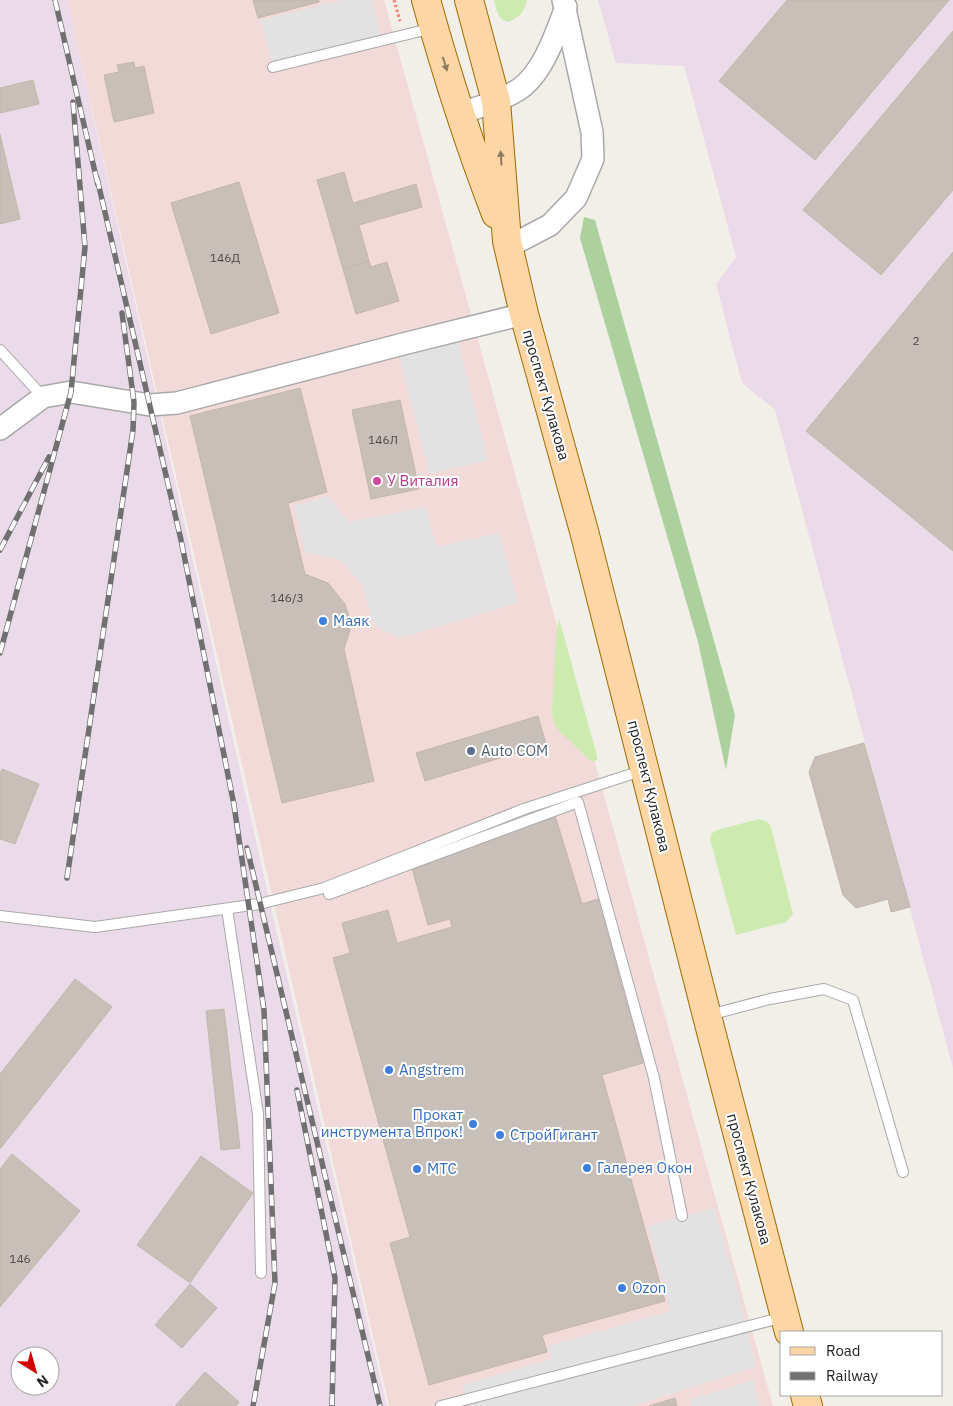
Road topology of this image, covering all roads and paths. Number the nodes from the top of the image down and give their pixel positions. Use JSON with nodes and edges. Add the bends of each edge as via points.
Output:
{"nodes":[{"id":1,"x":426,"y":0,"type":"edge"},
{"id":2,"x":470,"y":0,"type":"edge"},
{"id":3,"x":565,"y":4,"type":"edge"},
{"id":4,"x":434,"y":27,"type":"junction"},
{"id":5,"x":273,"y":67,"type":"dead end"},
{"id":6,"x":496,"y":101,"type":"junction"},
{"id":7,"x":460,"y":113,"type":"junction"},
{"id":8,"x":508,"y":244,"type":"junction"},
{"id":9,"x":524,"y":314,"type":"junction"},
{"id":10,"x":0,"y":350,"type":"edge"},
{"id":11,"x":43,"y":397,"type":"junction"},
{"id":12,"x":0,"y":429,"type":"edge"},
{"id":13,"x":644,"y":770,"type":"junction"},
{"id":14,"x":329,"y":894,"type":"dead end"},
{"id":15,"x":227,"y":909,"type":"junction"},
{"id":16,"x":0,"y":916,"type":"edge"},
{"id":17,"x":707,"y":1016,"type":"junction"},
{"id":18,"x":903,"y":1172,"type":"dead end"},
{"id":19,"x":682,"y":1216,"type":"dead end"},
{"id":20,"x":260,"y":1273,"type":"dead end"},
{"id":21,"x":787,"y":1324,"type":"edge"},
{"id":22,"x":441,"y":1406,"type":"edge"}],
"edges":[{"from":1,"to":4,"type":"main road","name":"проспект Кулакова"},
{"from":2,"to":6,"type":"main road","name":"проспект Кулакова"},
{"from":3,"to":6,"type":"street","via":[[550,47],[535,73],[520,89]]},
{"from":3,"to":8,"type":"street","via":[[592,132],[593,159],[576,198],[550,225]]},
{"from":4,"to":5,"type":"lane"},
{"from":4,"to":7,"type":"main road","name":"проспект Кулакова","one_way":true},
{"from":6,"to":7,"type":"street"},
{"from":8,"to":6,"type":"main road","name":"проспект Кулакова","one_way":true},
{"from":7,"to":8,"type":"main road","name":"проспект Кулакова"},
{"from":8,"to":9,"type":"main road","name":"проспект Кулакова"},
{"from":9,"to":11,"type":"street","via":[[177,403],[150,405],[71,392]]},
{"from":9,"to":13,"type":"main road","name":"проспект Кулакова","via":[[584,531]]},
{"from":10,"to":11,"type":"lane"},
{"from":11,"to":12,"type":"street"},
{"from":13,"to":15,"type":"lane","via":[[524,809],[324,888]]},
{"from":13,"to":17,"type":"main road","name":"проспект Кулакова"},
{"from":14,"to":19,"type":"lane","via":[[578,802],[654,1078]]},
{"from":15,"to":16,"type":"lane","via":[[95,926]]},
{"from":15,"to":20,"type":"lane","via":[[258,1114]]},
{"from":17,"to":18,"type":"lane","via":[[824,989],[854,1000]]},
{"from":17,"to":21,"type":"main road","name":"проспект Кулакова"},
{"from":21,"to":22,"type":"lane"}]}
